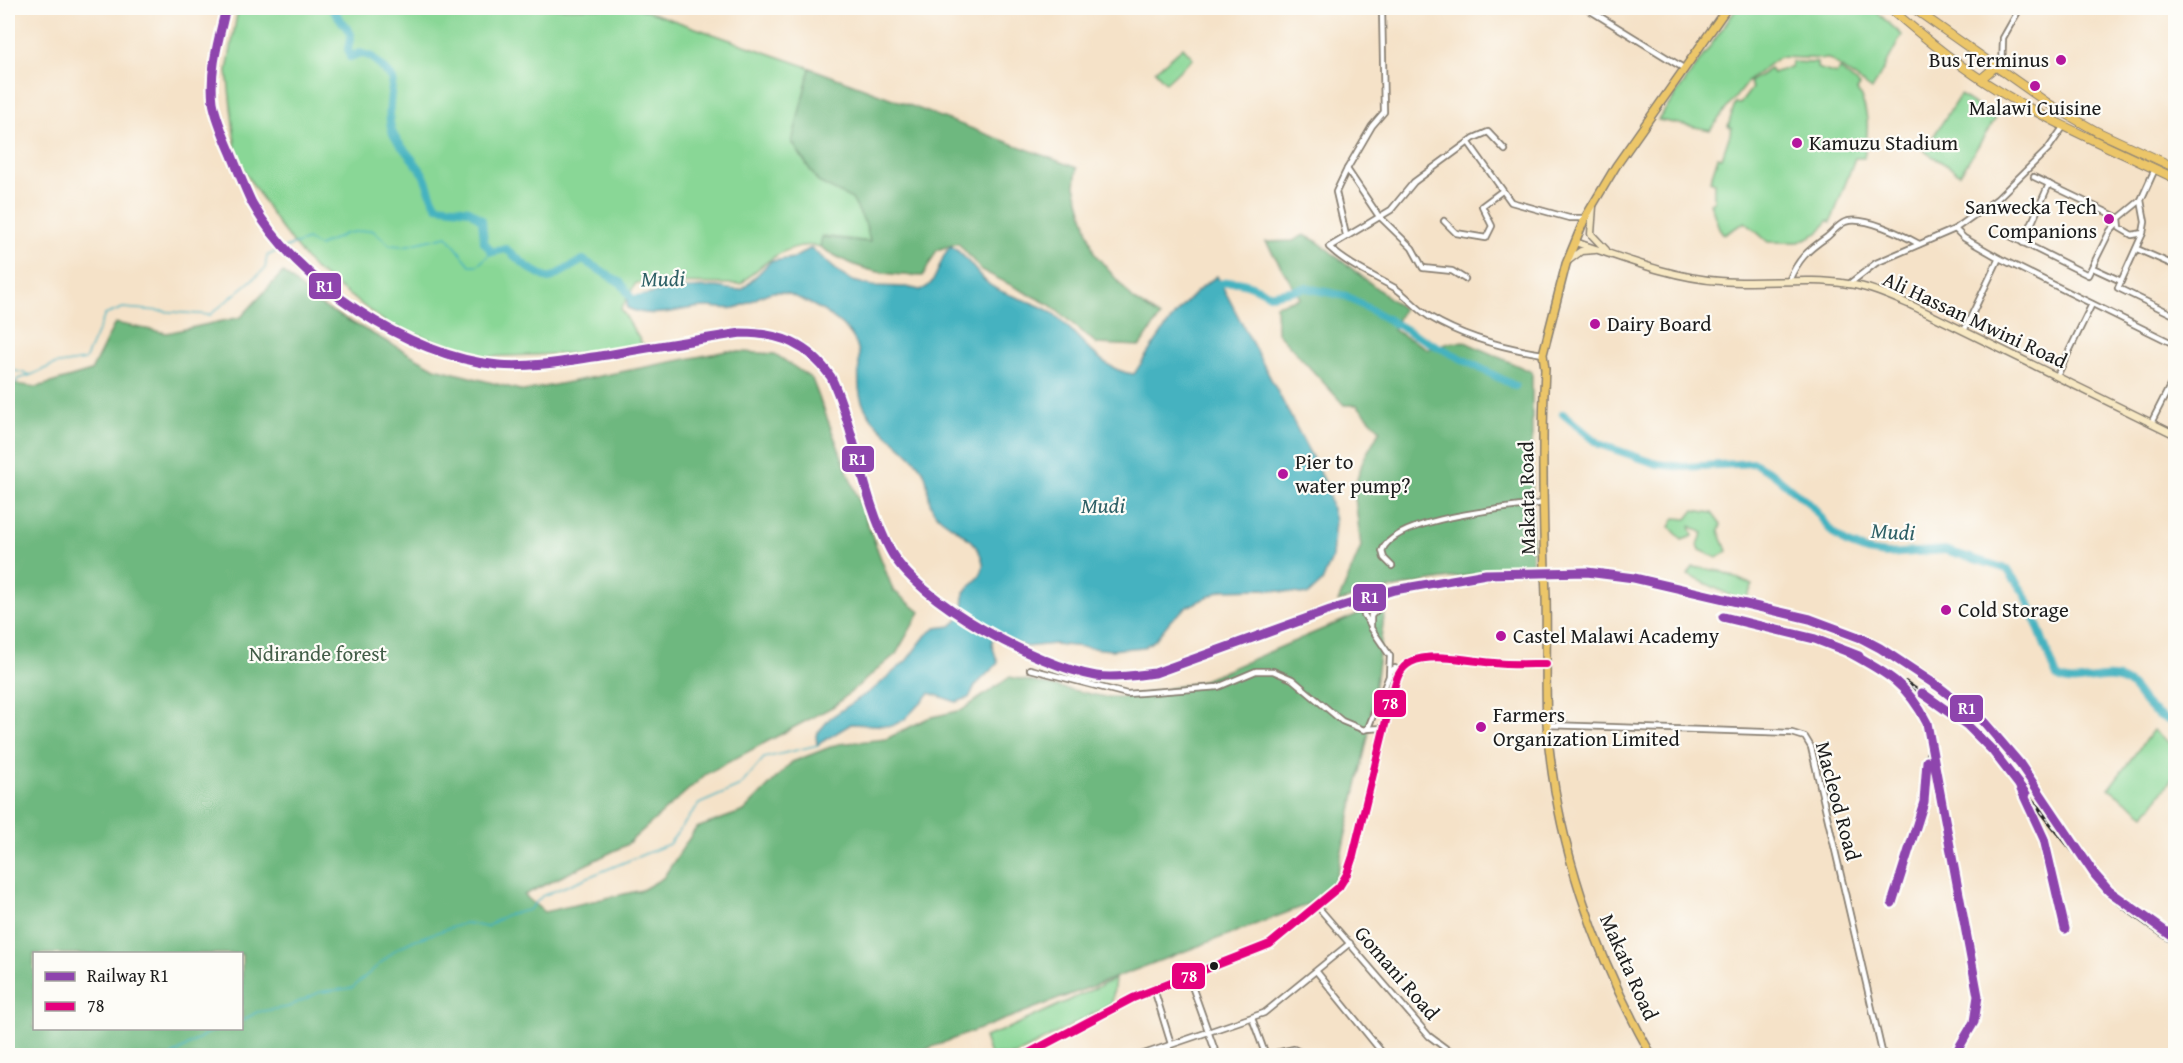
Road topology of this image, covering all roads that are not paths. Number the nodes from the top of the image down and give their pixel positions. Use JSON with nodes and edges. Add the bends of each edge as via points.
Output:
{"nodes":[{"id":1,"x":1382,"y":8,"type":"edge"},
{"id":2,"x":1586,"y":8,"type":"edge"},
{"id":3,"x":1890,"y":8,"type":"edge"},
{"id":4,"x":1913,"y":8,"type":"edge"},
{"id":5,"x":2020,"y":8,"type":"edge"},
{"id":6,"x":1724,"y":9,"type":"edge"},
{"id":7,"x":1685,"y":69,"type":"junction"},
{"id":8,"x":1999,"y":70,"type":"junction"},
{"id":9,"x":1981,"y":79,"type":"junction"},
{"id":10,"x":2064,"y":126,"type":"junction"},
{"id":11,"x":1469,"y":142,"type":"junction"},
{"id":12,"x":1505,"y":150,"type":"dead end"},
{"id":13,"x":2175,"y":168,"type":"edge"},
{"id":14,"x":1347,"y":169,"type":"junction"},
{"id":15,"x":2155,"y":169,"type":"junction"},
{"id":16,"x":2034,"y":177,"type":"dead end"},
{"id":17,"x":2175,"y":179,"type":"edge"},
{"id":18,"x":2049,"y":184,"type":"junction"},
{"id":19,"x":1502,"y":191,"type":"junction"},
{"id":20,"x":2141,"y":200,"type":"junction"},
{"id":21,"x":1594,"y":203,"type":"junction"},
{"id":22,"x":1378,"y":215,"type":"junction"},
{"id":23,"x":1585,"y":218,"type":"junction"},
{"id":24,"x":2119,"y":220,"type":"junction"},
{"id":25,"x":1444,"y":221,"type":"dead end"},
{"id":26,"x":1955,"y":229,"type":"junction"},
{"id":27,"x":2143,"y":232,"type":"junction"},
{"id":28,"x":1346,"y":235,"type":"junction"},
{"id":29,"x":2010,"y":236,"type":"dead end"},
{"id":30,"x":1575,"y":242,"type":"junction"},
{"id":31,"x":2023,"y":243,"type":"junction"},
{"id":32,"x":1919,"y":244,"type":"junction"},
{"id":33,"x":2137,"y":249,"type":"junction"},
{"id":34,"x":1599,"y":250,"type":"junction"},
{"id":35,"x":1613,"y":253,"type":"junction"},
{"id":36,"x":1999,"y":258,"type":"junction"},
{"id":37,"x":1566,"y":264,"type":"junction"},
{"id":38,"x":2175,"y":266,"type":"edge"},
{"id":39,"x":2093,"y":268,"type":"junction"},
{"id":40,"x":1465,"y":279,"type":"dead end"},
{"id":41,"x":1789,"y":281,"type":"junction"},
{"id":42,"x":2121,"y":281,"type":"junction"},
{"id":43,"x":1849,"y":284,"type":"junction"},
{"id":44,"x":2092,"y":304,"type":"junction"},
{"id":45,"x":2175,"y":316,"type":"edge"},
{"id":46,"x":1964,"y":332,"type":"junction"},
{"id":47,"x":2175,"y":345,"type":"edge"},
{"id":48,"x":1543,"y":354,"type":"junction"},
{"id":49,"x":2175,"y":374,"type":"edge"},
{"id":50,"x":2057,"y":376,"type":"junction"},
{"id":51,"x":2151,"y":423,"type":"junction"},
{"id":52,"x":2175,"y":435,"type":"edge"},
{"id":53,"x":1543,"y":503,"type":"junction"},
{"id":54,"x":1392,"y":566,"type":"dead end"},
{"id":55,"x":1371,"y":604,"type":"junction"},
{"id":56,"x":1372,"y":615,"type":"junction"},
{"id":57,"x":1370,"y":624,"type":"junction"},
{"id":58,"x":1546,"y":664,"type":"junction"},
{"id":59,"x":1030,"y":669,"type":"dead end"},
{"id":60,"x":1400,"y":672,"type":"junction"},
{"id":61,"x":1389,"y":675,"type":"junction"},
{"id":62,"x":1548,"y":725,"type":"junction"},
{"id":63,"x":1384,"y":728,"type":"junction"},
{"id":64,"x":1366,"y":729,"type":"junction"},
{"id":65,"x":1318,"y":907,"type":"junction"},
{"id":66,"x":1350,"y":943,"type":"junction"},
{"id":67,"x":1317,"y":972,"type":"junction"},
{"id":68,"x":1188,"y":975,"type":"junction"},
{"id":69,"x":1154,"y":989,"type":"junction"},
{"id":70,"x":1252,"y":1018,"type":"junction"},
{"id":71,"x":1208,"y":1030,"type":"junction"},
{"id":72,"x":1169,"y":1045,"type":"junction"},
{"id":73,"x":1266,"y":1055,"type":"edge"},
{"id":74,"x":1023,"y":1056,"type":"edge"},
{"id":75,"x":1138,"y":1056,"type":"edge"},
{"id":76,"x":1171,"y":1056,"type":"edge"},
{"id":77,"x":1217,"y":1056,"type":"edge"},
{"id":78,"x":1308,"y":1056,"type":"edge"},
{"id":79,"x":1385,"y":1056,"type":"edge"},
{"id":80,"x":1456,"y":1056,"type":"edge"},
{"id":81,"x":1652,"y":1056,"type":"edge"},
{"id":82,"x":1882,"y":1056,"type":"edge"}],
"edges":[{"from":1,"to":14,"type":"street","via":[[1384,112]]},
{"from":2,"to":7,"type":"street"},
{"from":3,"to":9,"type":"highway"},
{"from":4,"to":8,"type":"highway"},
{"from":5,"to":8,"type":"street","via":[[2003,38]]},
{"from":6,"to":7,"type":"main road","name":"Makata Road"},
{"from":7,"to":21,"type":"main road","name":"Makata Road"},
{"from":8,"to":9,"type":"highway"},
{"from":8,"to":13,"type":"highway","via":[[2081,123]]},
{"from":9,"to":10,"type":"highway"},
{"from":10,"to":15,"type":"highway"},
{"from":10,"to":26,"type":"street","via":[[2048,149],[1997,200]]},
{"from":11,"to":12,"type":"street","via":[[1488,132]]},
{"from":11,"to":19,"type":"street"},
{"from":11,"to":22,"type":"street","via":[[1414,182],[1396,206]]},
{"from":14,"to":22,"type":"street"},
{"from":14,"to":28,"type":"street","via":[[1336,192]]},
{"from":15,"to":17,"type":"highway"},
{"from":15,"to":20,"type":"street"},
{"from":16,"to":18,"type":"street"},
{"from":18,"to":24,"type":"street"},
{"from":18,"to":31,"type":"street"},
{"from":19,"to":23,"type":"street","via":[[1522,207]]},
{"from":19,"to":25,"type":"street","via":[[1482,206],[1492,226],[1486,238],[1456,233]]},
{"from":20,"to":24,"type":"street"},
{"from":20,"to":27,"type":"street"},
{"from":21,"to":23,"type":"main road","name":"Makata Road"},
{"from":21,"to":35,"type":"main road","via":[[1591,234],[1601,247]]},
{"from":22,"to":28,"type":"street"},
{"from":22,"to":40,"type":"street","via":[[1413,248],[1423,268],[1452,271]]},
{"from":23,"to":30,"type":"main road","name":"Makata Road"},
{"from":24,"to":27,"type":"street","via":[[2123,231],[2132,236]]},
{"from":24,"to":39,"type":"street"},
{"from":26,"to":32,"type":"street"},
{"from":26,"to":36,"type":"street"},
{"from":27,"to":33,"type":"street"},
{"from":28,"to":48,"type":"street","via":[[1329,247],[1396,289],[1429,316],[1493,344]]},
{"from":29,"to":31,"type":"street"},
{"from":30,"to":34,"type":"main road","name":"Ali Hassan Mwini Road"},
{"from":30,"to":37,"type":"main road","name":"Makata Road"},
{"from":31,"to":39,"type":"street","via":[[2086,274],[2091,274]]},
{"from":32,"to":41,"type":"street","via":[[1890,230],[1863,222],[1845,222],[1809,248],[1797,261]]},
{"from":32,"to":43,"type":"street","via":[[1876,263]]},
{"from":33,"to":38,"type":"street"},
{"from":33,"to":42,"type":"street"},
{"from":34,"to":35,"type":"main road","name":"Ali Hassan Mwini Road"},
{"from":34,"to":37,"type":"main road","via":[[1575,254]]},
{"from":35,"to":41,"type":"main road","name":"Ali Hassan Mwini Road","via":[[1694,278],[1720,282]]},
{"from":36,"to":44,"type":"street"},
{"from":36,"to":46,"type":"street"},
{"from":37,"to":48,"type":"main road","name":"Makata Road"},
{"from":39,"to":42,"type":"street"},
{"from":41,"to":43,"type":"main road","name":"Ali Hassan Mwini Road"},
{"from":42,"to":45,"type":"street","via":[[2121,291]]},
{"from":43,"to":46,"type":"main road","name":"Ali Hassan Mwini Road","via":[[1913,306]]},
{"from":44,"to":47,"type":"street"},
{"from":44,"to":50,"type":"street"},
{"from":46,"to":50,"type":"main road","name":"Ali Hassan Mwini Road"},
{"from":48,"to":53,"type":"main road","name":"Makata Road"},
{"from":49,"to":51,"type":"street"},
{"from":50,"to":51,"type":"main road","name":"Ali Hassan Mwini Road"},
{"from":51,"to":52,"type":"main road","name":"Ali Hassan Mwini Road"},
{"from":53,"to":54,"type":"street","via":[[1432,522],[1397,534],[1383,551]]},
{"from":53,"to":58,"type":"main road","name":"Makata Road"},
{"from":55,"to":56,"type":"street"},
{"from":55,"to":56,"type":"street","via":[[1381,604]]},
{"from":55,"to":57,"type":"street","via":[[1363,610]]},
{"from":56,"to":57,"type":"street"},
{"from":57,"to":61,"type":"street","via":[[1390,656]]},
{"from":58,"to":60,"type":"street","via":[[1430,658],[1410,662]]},
{"from":58,"to":62,"type":"main road","name":"Makata Road"},
{"from":59,"to":64,"type":"street","via":[[1127,694],[1218,687],[1256,671],[1273,671],[1293,680],[1342,721]]},
{"from":60,"to":61,"type":"street","via":[[1395,668]]},
{"from":60,"to":63,"type":"street"},
{"from":61,"to":64,"type":"street"},
{"from":62,"to":81,"type":"main road","name":"Makata Road","via":[[1558,802],[1584,904],[1612,977]]},
{"from":62,"to":82,"type":"street","name":"Macleod Road","via":[[1792,733],[1805,737],[1814,758]]},
{"from":63,"to":64,"type":"street"},
{"from":63,"to":65,"type":"street","via":[[1347,874],[1340,887]]},
{"from":65,"to":66,"type":"street","name":"Gomani Road"},
{"from":65,"to":68,"type":"street","via":[[1270,944]]},
{"from":66,"to":67,"type":"street"},
{"from":66,"to":80,"type":"street","name":"Gomani Road","via":[[1429,1036]]},
{"from":67,"to":70,"type":"street","via":[[1274,1007]]},
{"from":67,"to":79,"type":"street"},
{"from":68,"to":69,"type":"street"},
{"from":68,"to":71,"type":"street"},
{"from":69,"to":72,"type":"street"},
{"from":69,"to":74,"type":"street"},
{"from":70,"to":71,"type":"street"},
{"from":70,"to":73,"type":"street"},
{"from":71,"to":72,"type":"street"},
{"from":71,"to":77,"type":"street"},
{"from":72,"to":75,"type":"street"},
{"from":72,"to":76,"type":"street"},
{"from":73,"to":78,"type":"street","via":[[1294,1049]]}]}
